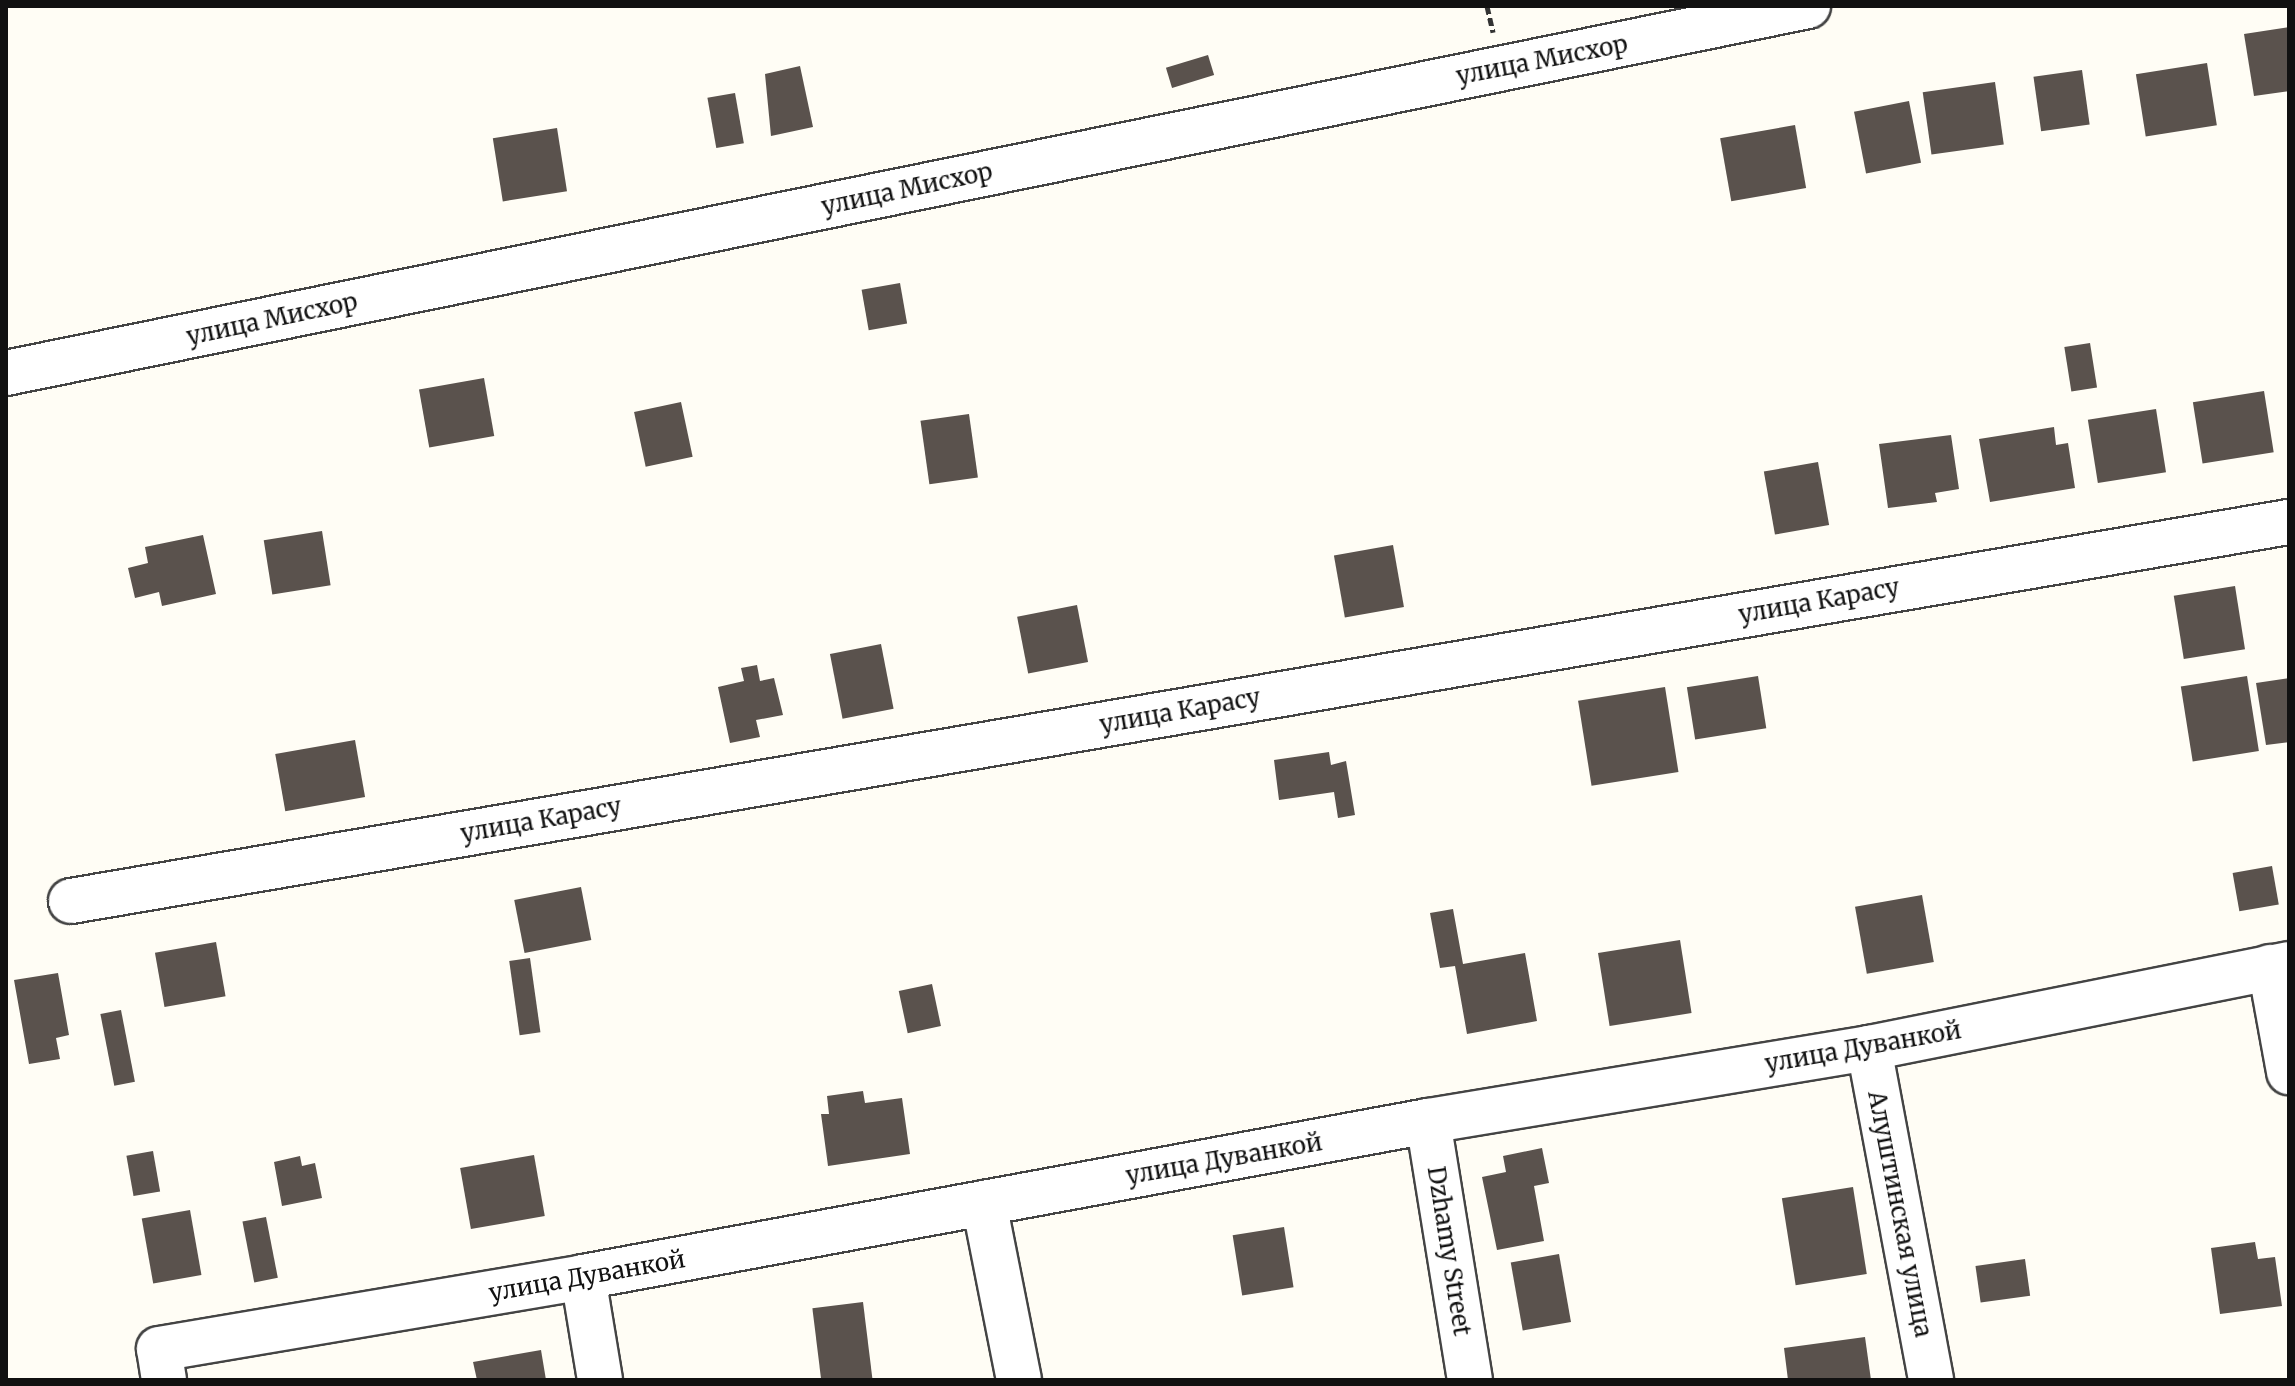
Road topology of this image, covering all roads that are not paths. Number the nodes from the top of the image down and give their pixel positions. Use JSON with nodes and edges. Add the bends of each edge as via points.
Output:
{"nodes":[{"id":1,"x":1808,"y":6,"type":"edge"},
{"id":2,"x":6,"y":373,"type":"edge"},
{"id":3,"x":2289,"y":522,"type":"edge"},
{"id":4,"x":71,"y":901,"type":"dead end"},
{"id":5,"x":2279,"y":966,"type":"edge"},
{"id":6,"x":1869,"y":1048,"type":"junction"},
{"id":7,"x":2289,"y":1072,"type":"edge"},
{"id":8,"x":1428,"y":1121,"type":"junction"},
{"id":9,"x":984,"y":1203,"type":"junction"},
{"id":10,"x":583,"y":1277,"type":"junction"},
{"id":11,"x":161,"y":1364,"type":"edge"},
{"id":12,"x":600,"y":1380,"type":"edge"},
{"id":13,"x":1019,"y":1380,"type":"edge"},
{"id":14,"x":1470,"y":1380,"type":"edge"},
{"id":15,"x":1931,"y":1380,"type":"edge"}],
"edges":[{"from":1,"to":2,"type":"street","name":"улица Мисхор"},
{"from":3,"to":4,"type":"street","name":"улица Карасу"},
{"from":5,"to":6,"type":"street","name":"улица Дуванкой"},
{"from":5,"to":7,"type":"street"},
{"from":6,"to":8,"type":"street","name":"улица Дуванкой"},
{"from":6,"to":15,"type":"street","name":"Алуштинская улица"},
{"from":8,"to":9,"type":"street","name":"улица Дуванкой"},
{"from":8,"to":14,"type":"street","name":"Dzhamy Street"},
{"from":9,"to":10,"type":"street","name":"улица Дуванкой"},
{"from":9,"to":13,"type":"street"},
{"from":10,"to":11,"type":"street","name":"улица Дуванкой"},
{"from":10,"to":12,"type":"street"}]}
